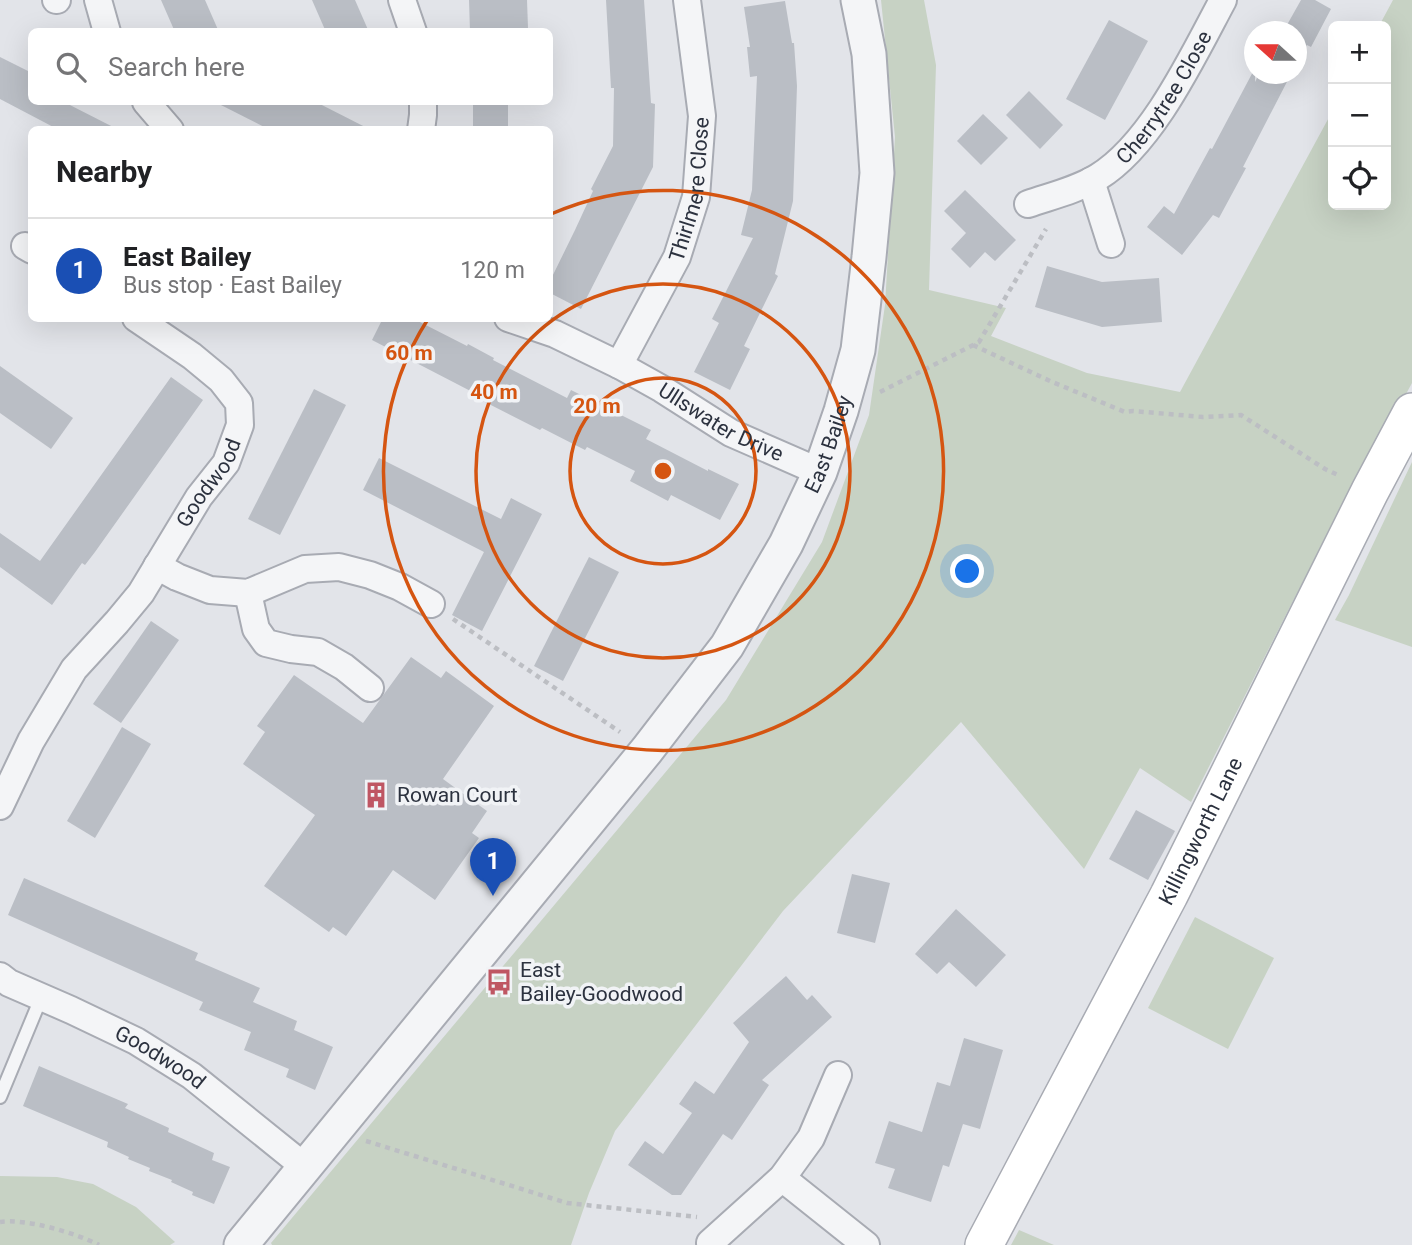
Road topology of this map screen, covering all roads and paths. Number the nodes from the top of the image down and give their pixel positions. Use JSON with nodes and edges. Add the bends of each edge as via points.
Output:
{"nodes":[{"id":1,"x":97,"y":0,"type":"edge"},
{"id":2,"x":402,"y":0,"type":"edge"},
{"id":3,"x":687,"y":0,"type":"edge"},
{"id":4,"x":858,"y":0,"type":"edge"},
{"id":5,"x":1223,"y":0,"type":"edge"},
{"id":6,"x":106,"y":28,"type":"edge"},
{"id":7,"x":412,"y":28,"type":"edge"},
{"id":8,"x":149,"y":105,"type":"edge"},
{"id":9,"x":423,"y":105,"type":"edge"},
{"id":10,"x":167,"y":126,"type":"edge"},
{"id":11,"x":422,"y":126,"type":"edge"},
{"id":12,"x":1091,"y":181,"type":"junction"},
{"id":13,"x":1028,"y":204,"type":"dead end"},
{"id":14,"x":1051,"y":220,"type":"dead end"},
{"id":15,"x":1111,"y":244,"type":"dead end"},
{"id":16,"x":142,"y":322,"type":"edge"},
{"id":17,"x":520,"y":322,"type":"edge"},
{"id":18,"x":973,"y":345,"type":"junction"},
{"id":19,"x":619,"y":365,"type":"junction"},
{"id":20,"x":841,"y":411,"type":"junction"},
{"id":21,"x":1412,"y":412,"type":"edge"},
{"id":22,"x":820,"y":472,"type":"junction"},
{"id":23,"x":1370,"y":491,"type":"junction"},
{"id":24,"x":157,"y":566,"type":"junction"},
{"id":25,"x":248,"y":593,"type":"junction"},
{"id":26,"x":431,"y":604,"type":"joint"},
{"id":27,"x":370,"y":688,"type":"dead end"},
{"id":28,"x":647,"y":750,"type":"junction"},
{"id":29,"x":3,"y":791,"type":"edge"},
{"id":30,"x":0,"y":976,"type":"edge"},
{"id":31,"x":41,"y":998,"type":"junction"},
{"id":32,"x":838,"y":1075,"type":"dead end"},
{"id":33,"x":0,"y":1097,"type":"edge"},
{"id":34,"x":335,"y":1131,"type":"junction"},
{"id":35,"x":305,"y":1167,"type":"junction"},
{"id":36,"x":782,"y":1178,"type":"junction"},
{"id":37,"x":735,"y":1221,"type":"junction"},
{"id":38,"x":0,"y":1222,"type":"edge"},
{"id":39,"x":710,"y":1243,"type":"edge"},
{"id":40,"x":99,"y":1245,"type":"edge"},
{"id":41,"x":241,"y":1245,"type":"edge"},
{"id":42,"x":866,"y":1245,"type":"edge"},
{"id":43,"x":984,"y":1245,"type":"edge"}],
"edges":[{"from":1,"to":6,"type":"street"},
{"from":2,"to":7,"type":"street"},
{"from":3,"to":19,"type":"street","name":"Thirlmere Close","via":[[702,116],[696,197],[677,257]]},
{"from":4,"to":20,"type":"street","name":"East Bailey","via":[[869,54],[877,173],[858,350]]},
{"from":5,"to":12,"type":"street","name":"Cherrytree Close","via":[[1169,99],[1130,152]]},
{"from":8,"to":10,"type":"street"},
{"from":9,"to":11,"type":"street"},
{"from":12,"to":13,"type":"street","name":"Cherrytree Close"},
{"from":12,"to":15,"type":"street"},
{"from":14,"to":18,"type":"path","via":[[979,342]]},
{"from":16,"to":24,"type":"street","name":"Goodwood","via":[[221,380],[239,403],[240,425],[226,463]]},
{"from":17,"to":19,"type":"street","name":"Ullswater Drive"},
{"from":18,"to":20,"type":"path"},
{"from":18,"to":23,"type":"path","via":[[1125,412],[1241,415]]},
{"from":19,"to":22,"type":"street","name":"Ullswater Drive","via":[[731,433]]},
{"from":20,"to":22,"type":"street","name":"East Bailey"},
{"from":21,"to":23,"type":"main road","name":"Killingworth Lane"},
{"from":22,"to":28,"type":"street","name":"East Bailey","via":[[786,544],[727,646]]},
{"from":23,"to":43,"type":"main road","name":"Killingworth Lane","via":[[1169,895]]},
{"from":24,"to":25,"type":"street","via":[[210,590]]},
{"from":24,"to":29,"type":"street","name":"Goodwood","via":[[141,593],[74,669]]},
{"from":25,"to":26,"type":"street","via":[[305,569],[339,566],[400,587]]},
{"from":25,"to":27,"type":"street","via":[[256,629],[266,643],[318,652]]},
{"from":26,"to":28,"type":"path"},
{"from":28,"to":34,"type":"street","name":"East Bailey"},
{"from":30,"to":31,"type":"street","name":"Goodwood"},
{"from":31,"to":33,"type":"lane"},
{"from":31,"to":35,"type":"street","name":"Goodwood","via":[[136,1041],[192,1076]]},
{"from":32,"to":36,"type":"street","via":[[811,1138]]},
{"from":34,"to":35,"type":"street","name":"East Bailey"},
{"from":34,"to":37,"type":"path","via":[[567,1203]]},
{"from":35,"to":41,"type":"street","name":"East Bailey"},
{"from":36,"to":37,"type":"street"},
{"from":36,"to":42,"type":"street"},
{"from":37,"to":39,"type":"street"},
{"from":38,"to":40,"type":"path","via":[[12,1220],[81,1236]]}]}
